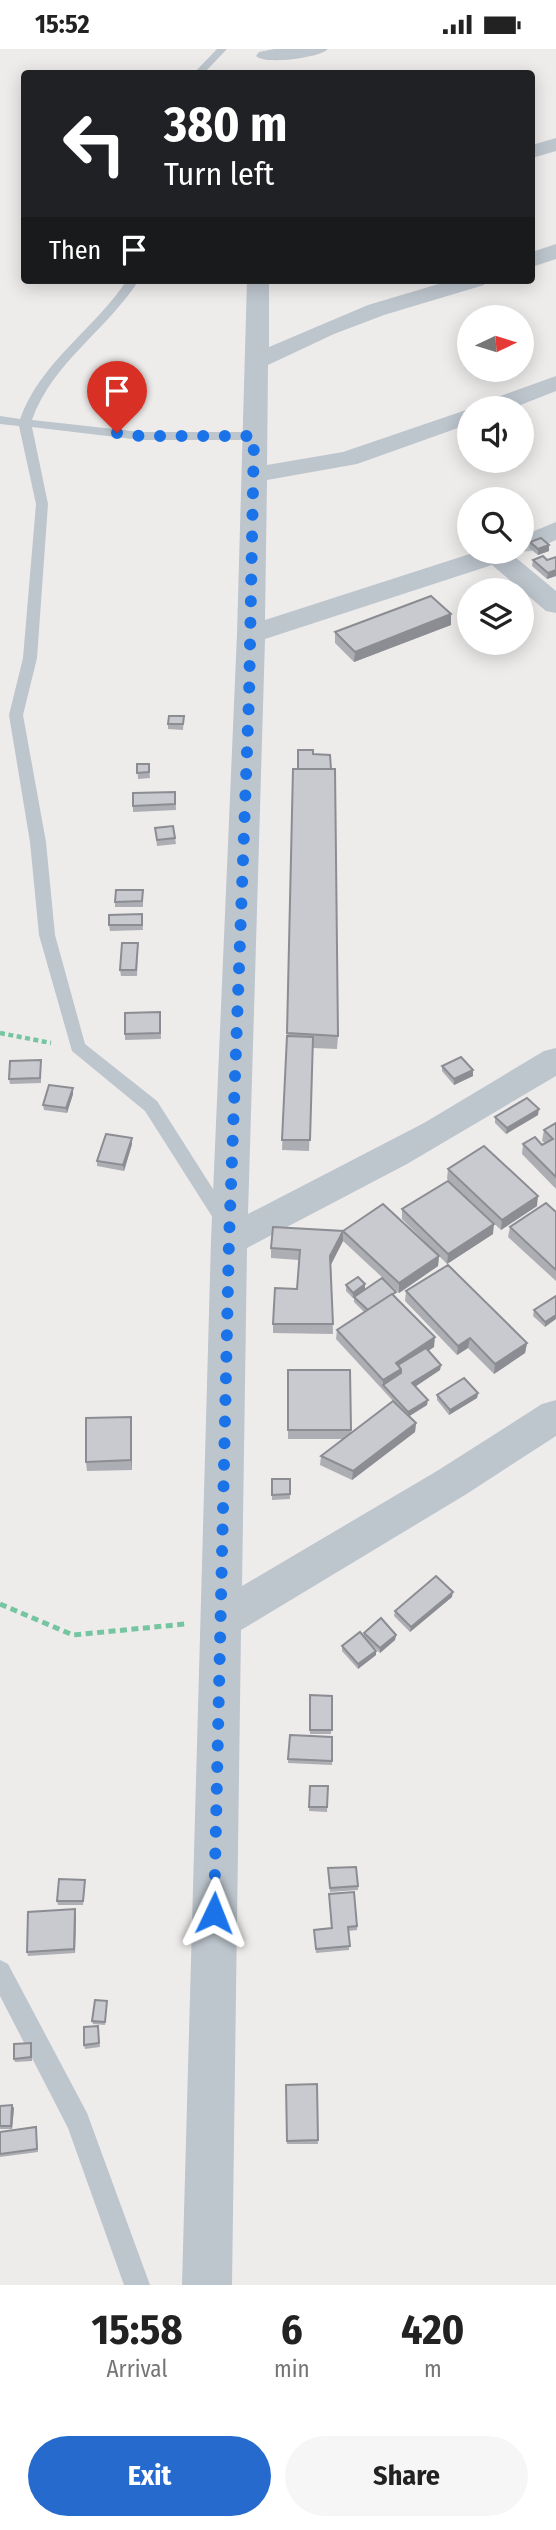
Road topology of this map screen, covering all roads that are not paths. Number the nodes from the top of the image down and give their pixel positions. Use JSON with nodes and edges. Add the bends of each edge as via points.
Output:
{"nodes":[{"id":1,"x":222,"y":49,"type":"edge"},
{"id":2,"x":318,"y":49,"type":"edge"},
{"id":3,"x":266,"y":59,"type":"edge"},
{"id":4,"x":202,"y":70,"type":"edge"},
{"id":5,"x":556,"y":144,"type":"edge"},
{"id":6,"x":535,"y":151,"type":"edge"},
{"id":7,"x":130,"y":284,"type":"edge"},
{"id":8,"x":258,"y":284,"type":"edge"},
{"id":9,"x":463,"y":284,"type":"edge"},
{"id":10,"x":256,"y":362,"type":"junction"},
{"id":11,"x":556,"y":383,"type":"edge"},
{"id":12,"x":522,"y":396,"type":"edge"},
{"id":13,"x":0,"y":420,"type":"edge"},
{"id":14,"x":457,"y":420,"type":"edge"},
{"id":15,"x":25,"y":422,"type":"junction"},
{"id":16,"x":254,"y":436,"type":"junction"},
{"id":17,"x":254,"y":475,"type":"junction"},
{"id":18,"x":556,"y":530,"type":"edge"},
{"id":19,"x":534,"y":540,"type":"edge"},
{"id":20,"x":469,"y":564,"type":"edge"},
{"id":21,"x":520,"y":564,"type":"edge"},
{"id":22,"x":556,"y":605,"type":"edge"},
{"id":23,"x":251,"y":634,"type":"junction"},
{"id":24,"x":556,"y":1060,"type":"edge"},
{"id":25,"x":229,"y":1235,"type":"junction"},
{"id":26,"x":556,"y":1416,"type":"edge"},
{"id":27,"x":222,"y":1620,"type":"junction"},
{"id":28,"x":0,"y":1972,"type":"edge"},
{"id":29,"x":137,"y":2285,"type":"edge"},
{"id":30,"x":206,"y":2285,"type":"edge"}],
"edges":[{"from":1,"to":4,"type":"lane"},
{"from":2,"to":3,"type":"street"},
{"from":5,"to":6,"type":"street"},
{"from":7,"to":15,"type":"lane","via":[[60,362],[33,400]]},
{"from":8,"to":10,"type":"street"},
{"from":9,"to":10,"type":"street","via":[[326,328]]},
{"from":10,"to":16,"type":"street"},
{"from":11,"to":12,"type":"street"},
{"from":13,"to":15,"type":"lane"},
{"from":14,"to":17,"type":"street","via":[[348,459]]},
{"from":15,"to":16,"type":"lane","via":[[141,436]]},
{"from":15,"to":25,"type":"lane","via":[[42,504],[30,658],[16,715],[38,842],[47,936],[78,1047],[151,1106]]},
{"from":16,"to":17,"type":"street"},
{"from":17,"to":23,"type":"street"},
{"from":18,"to":19,"type":"street"},
{"from":20,"to":23,"type":"street"},
{"from":21,"to":22,"type":"street"},
{"from":23,"to":25,"type":"street"},
{"from":24,"to":25,"type":"street","via":[[421,1142]]},
{"from":25,"to":27,"type":"street"},
{"from":26,"to":27,"type":"street"},
{"from":27,"to":30,"type":"street"},
{"from":28,"to":29,"type":"lane","via":[[78,2122]]}]}
